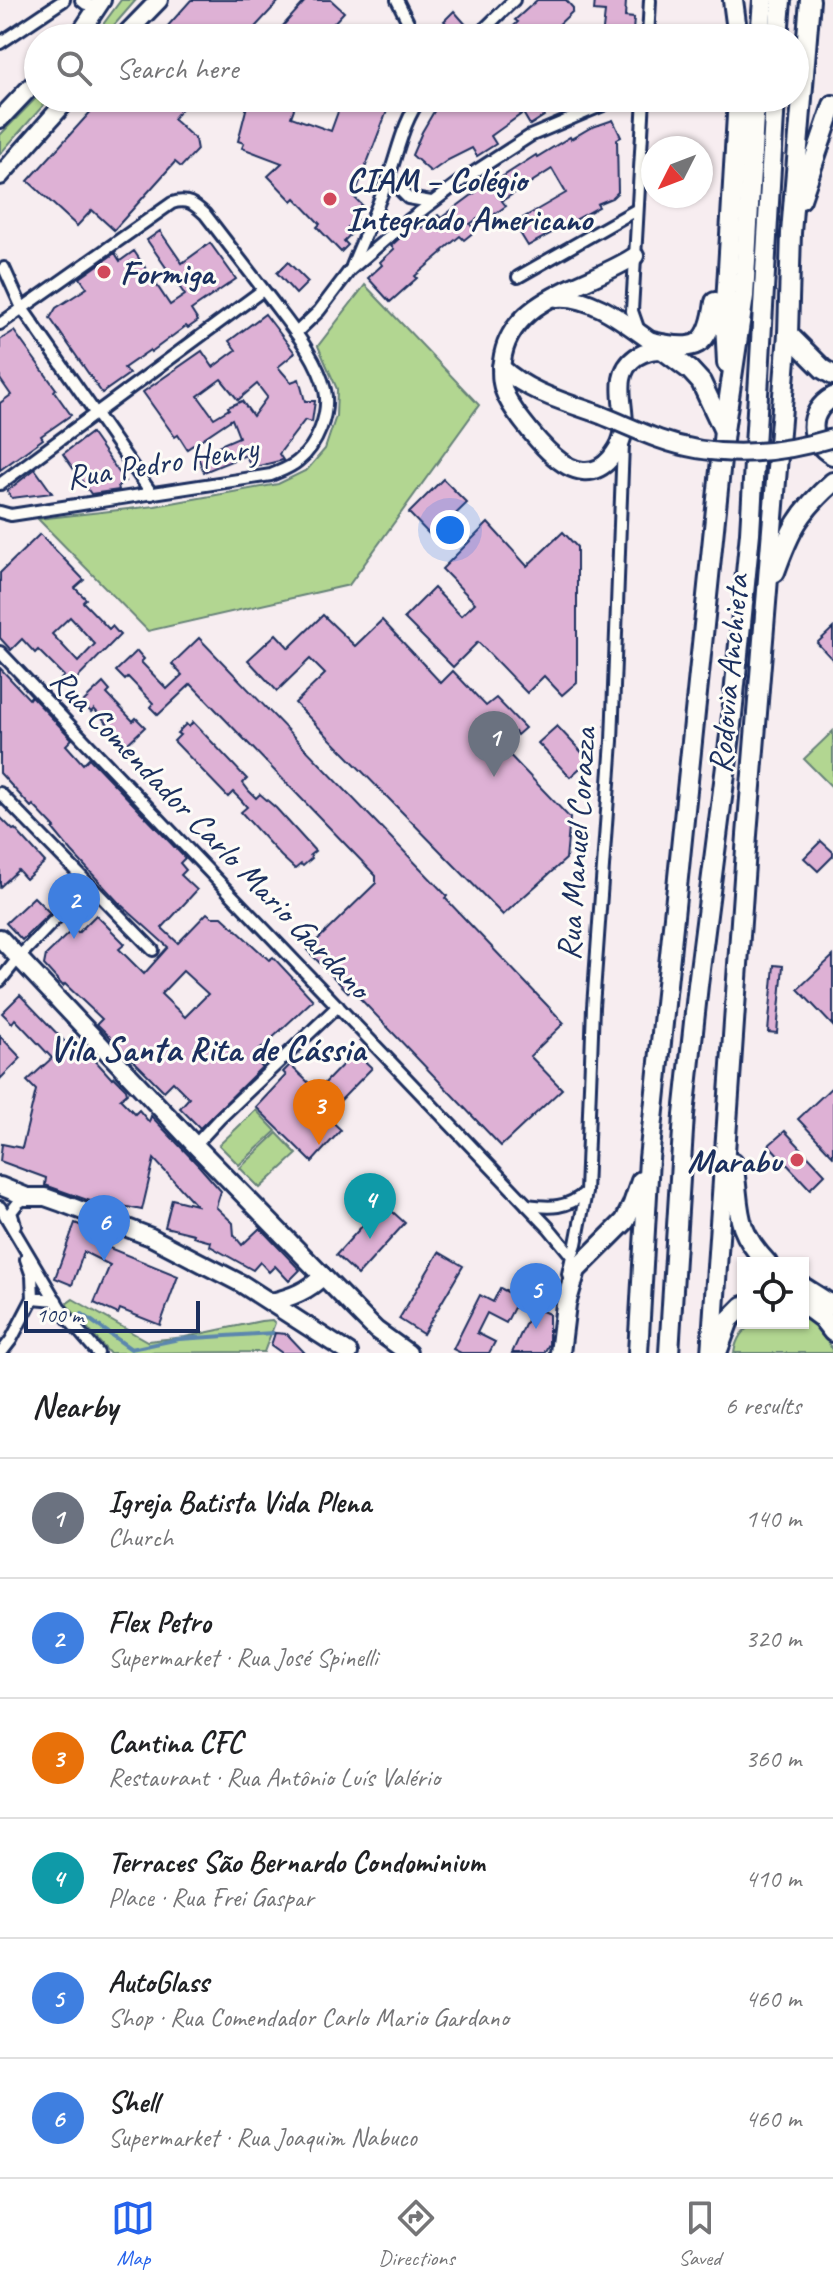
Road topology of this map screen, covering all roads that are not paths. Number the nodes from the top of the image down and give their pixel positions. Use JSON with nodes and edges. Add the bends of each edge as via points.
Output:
{"nodes":[{"id":1,"x":64,"y":0,"type":"edge"},
{"id":2,"x":81,"y":0,"type":"edge"},
{"id":3,"x":159,"y":0,"type":"edge"},
{"id":4,"x":397,"y":0,"type":"edge"},
{"id":5,"x":514,"y":0,"type":"edge"},
{"id":6,"x":650,"y":0,"type":"edge"},
{"id":7,"x":733,"y":0,"type":"edge"},
{"id":8,"x":743,"y":0,"type":"edge"},
{"id":9,"x":763,"y":0,"type":"edge"},
{"id":10,"x":781,"y":0,"type":"edge"},
{"id":11,"x":810,"y":0,"type":"edge"},
{"id":12,"x":100,"y":3,"type":"edge"},
{"id":13,"x":28,"y":24,"type":"edge"},
{"id":14,"x":86,"y":24,"type":"edge"},
{"id":15,"x":136,"y":24,"type":"edge"},
{"id":16,"x":410,"y":24,"type":"edge"},
{"id":17,"x":489,"y":24,"type":"edge"},
{"id":18,"x":649,"y":24,"type":"edge"},
{"id":19,"x":737,"y":24,"type":"edge"},
{"id":20,"x":740,"y":24,"type":"edge"},
{"id":21,"x":761,"y":24,"type":"edge"},
{"id":22,"x":779,"y":24,"type":"edge"},
{"id":23,"x":808,"y":24,"type":"edge"},
{"id":24,"x":24,"y":27,"type":"edge"},
{"id":25,"x":0,"y":43,"type":"edge"},
{"id":26,"x":24,"y":94,"type":"edge"},
{"id":27,"x":833,"y":105,"type":"edge"},
{"id":28,"x":57,"y":112,"type":"edge"},
{"id":29,"x":412,"y":112,"type":"edge"},
{"id":30,"x":587,"y":112,"type":"edge"},
{"id":31,"x":643,"y":112,"type":"edge"},
{"id":32,"x":737,"y":112,"type":"edge"},
{"id":33,"x":754,"y":112,"type":"edge"},
{"id":34,"x":774,"y":112,"type":"edge"},
{"id":35,"x":801,"y":112,"type":"edge"},
{"id":36,"x":0,"y":119,"type":"edge"},
{"id":37,"x":833,"y":128,"type":"edge"},
{"id":38,"x":812,"y":162,"type":"junction"},
{"id":39,"x":0,"y":176,"type":"edge"},
{"id":40,"x":388,"y":178,"type":"junction"},
{"id":41,"x":431,"y":202,"type":"junction"},
{"id":42,"x":636,"y":210,"type":"junction"},
{"id":43,"x":730,"y":221,"type":"junction"},
{"id":44,"x":791,"y":233,"type":"junction"},
{"id":45,"x":635,"y":256,"type":"junction"},
{"id":46,"x":4,"y":268,"type":"dead end"},
{"id":47,"x":350,"y":270,"type":"junction"},
{"id":48,"x":518,"y":277,"type":"dead end"},
{"id":49,"x":263,"y":290,"type":"junction"},
{"id":50,"x":547,"y":299,"type":"junction"},
{"id":51,"x":22,"y":308,"type":"junction"},
{"id":52,"x":0,"y":324,"type":"edge"},
{"id":53,"x":296,"y":333,"type":"junction"},
{"id":54,"x":788,"y":334,"type":"junction"},
{"id":55,"x":652,"y":342,"type":"junction"},
{"id":56,"x":501,"y":367,"type":"junction"},
{"id":57,"x":833,"y":375,"type":"edge"},
{"id":58,"x":729,"y":397,"type":"junction"},
{"id":59,"x":833,"y":397,"type":"edge"},
{"id":60,"x":96,"y":413,"type":"junction"},
{"id":61,"x":724,"y":431,"type":"junction"},
{"id":62,"x":623,"y":436,"type":"junction"},
{"id":63,"x":833,"y":438,"type":"edge"},
{"id":64,"x":833,"y":455,"type":"edge"},
{"id":65,"x":833,"y":482,"type":"edge"},
{"id":66,"x":0,"y":484,"type":"edge"},
{"id":67,"x":152,"y":494,"type":"junction"},
{"id":68,"x":0,"y":512,"type":"edge"},
{"id":69,"x":768,"y":593,"type":"junction"},
{"id":70,"x":0,"y":652,"type":"edge"},
{"id":71,"x":0,"y":793,"type":"edge"},
{"id":72,"x":88,"y":885,"type":"junction"},
{"id":73,"x":0,"y":938,"type":"edge"},
{"id":74,"x":153,"y":950,"type":"dead end"},
{"id":75,"x":19,"y":957,"type":"junction"},
{"id":76,"x":0,"y":981,"type":"edge"},
{"id":77,"x":338,"y":1006,"type":"junction"},
{"id":78,"x":727,"y":1133,"type":"junction"},
{"id":79,"x":195,"y":1145,"type":"junction"},
{"id":80,"x":649,"y":1159,"type":"junction"},
{"id":81,"x":0,"y":1186,"type":"edge"},
{"id":82,"x":586,"y":1192,"type":"junction"},
{"id":83,"x":27,"y":1197,"type":"junction"},
{"id":84,"x":527,"y":1205,"type":"junction"},
{"id":85,"x":0,"y":1207,"type":"edge"},
{"id":86,"x":17,"y":1235,"type":"junction"},
{"id":87,"x":572,"y":1256,"type":"junction"},
{"id":88,"x":762,"y":1257,"type":"edge"},
{"id":89,"x":323,"y":1276,"type":"junction"},
{"id":90,"x":809,"y":1291,"type":"edge"},
{"id":91,"x":33,"y":1298,"type":"junction"},
{"id":92,"x":56,"y":1300,"type":"junction"},
{"id":93,"x":272,"y":1302,"type":"junction"},
{"id":94,"x":833,"y":1306,"type":"edge"},
{"id":95,"x":809,"y":1308,"type":"edge"},
{"id":96,"x":566,"y":1310,"type":"junction"},
{"id":97,"x":737,"y":1312,"type":"edge"},
{"id":98,"x":833,"y":1332,"type":"edge"},
{"id":99,"x":1,"y":1353,"type":"edge"},
{"id":100,"x":98,"y":1353,"type":"edge"},
{"id":101,"x":349,"y":1353,"type":"edge"},
{"id":102,"x":408,"y":1353,"type":"edge"},
{"id":103,"x":560,"y":1353,"type":"edge"},
{"id":104,"x":638,"y":1353,"type":"edge"},
{"id":105,"x":669,"y":1353,"type":"edge"},
{"id":106,"x":714,"y":1353,"type":"edge"}],
"edges":[{"from":1,"to":13,"type":"street"},
{"from":2,"to":12,"type":"street"},
{"from":3,"to":15,"type":"main road"},
{"from":4,"to":16,"type":"street"},
{"from":5,"to":17,"type":"street"},
{"from":6,"to":18,"type":"street"},
{"from":7,"to":19,"type":"highway"},
{"from":8,"to":20,"type":"highway"},
{"from":9,"to":21,"type":"highway"},
{"from":10,"to":22,"type":"highway"},
{"from":11,"to":23,"type":"highway","name":"Rodovia Anchieta"},
{"from":12,"to":14,"type":"main road"},
{"from":24,"to":25,"type":"street"},
{"from":26,"to":36,"type":"main road"},
{"from":27,"to":38,"type":"highway"},
{"from":28,"to":39,"type":"main road"},
{"from":29,"to":40,"type":"street"},
{"from":30,"to":41,"type":"street","via":[[530,136]]},
{"from":31,"to":42,"type":"street"},
{"from":32,"to":43,"type":"highway","name":"Rodovia Anchieta"},
{"from":33,"to":58,"type":"highway","name":"Rodovia Anchieta","via":[[744,296]]},
{"from":34,"to":105,"type":"highway","name":"Rodovia Anchieta","via":[[750,533],[684,1115]]},
{"from":35,"to":44,"type":"highway","name":"Rodovia Anchieta"},
{"from":37,"to":38,"type":"highway"},
{"from":38,"to":44,"type":"highway"},
{"from":40,"to":41,"type":"street","via":[[408,198]]},
{"from":40,"to":47,"type":"street"},
{"from":41,"to":47,"type":"street"},
{"from":42,"to":45,"type":"street"},
{"from":42,"to":48,"type":"street"},
{"from":43,"to":55,"type":"highway","via":[[709,332],[691,347]]},
{"from":43,"to":58,"type":"highway","name":"Rodovia Anchieta","via":[[725,321]]},
{"from":44,"to":54,"type":"highway","name":"Rodovia Anchieta"},
{"from":45,"to":50,"type":"main road"},
{"from":45,"to":55,"type":"street","via":[[632,311]]},
{"from":46,"to":51,"type":"street"},
{"from":47,"to":53,"type":"street"},
{"from":49,"to":51,"type":"street","name":"Rua Pedro Henry","via":[[205,214],[181,200]]},
{"from":49,"to":53,"type":"street","name":"Rua Pedro Henry"},
{"from":49,"to":60,"type":"street"},
{"from":50,"to":55,"type":"main road","via":[[580,299]]},
{"from":50,"to":56,"type":"main road","via":[[511,333]]},
{"from":51,"to":52,"type":"street"},
{"from":51,"to":60,"type":"street"},
{"from":53,"to":67,"type":"street","name":"Rua Pedro Henry","via":[[325,390],[326,411],[301,459],[271,475]]},
{"from":54,"to":57,"type":"highway"},
{"from":54,"to":69,"type":"highway","name":"Rodovia Anchieta"},
{"from":55,"to":61,"type":"highway","via":[[701,382]]},
{"from":55,"to":62,"type":"main road","via":[[651,350],[626,370],[621,384]]},
{"from":56,"to":62,"type":"main road","via":[[509,403],[558,459],[574,469],[596,470],[606,464]]},
{"from":56,"to":63,"type":"main road","bridge":true,"via":[[529,388],[661,440],[739,454]]},
{"from":58,"to":61,"type":"highway","name":"Rodovia Anchieta"},
{"from":59,"to":64,"type":"highway","via":[[817,411],[814,422],[821,447]]},
{"from":60,"to":66,"type":"street"},
{"from":60,"to":67,"type":"street"},
{"from":61,"to":80,"type":"highway","name":"Rodovia Anchieta"},
{"from":62,"to":82,"type":"street","name":"Rua Manuel Corazza"},
{"from":65,"to":69,"type":"highway","via":[[790,531]]},
{"from":67,"to":68,"type":"street","name":"Rua Pedro Henry","via":[[11,515]]},
{"from":69,"to":78,"type":"highway","name":"Rodovia Anchieta"},
{"from":70,"to":77,"type":"street","name":"Rua Comendador Carlo Mario Gardano"},
{"from":71,"to":72,"type":"street"},
{"from":72,"to":74,"type":"street"},
{"from":72,"to":75,"type":"street"},
{"from":73,"to":75,"type":"main road"},
{"from":75,"to":76,"type":"street"},
{"from":75,"to":79,"type":"main road"},
{"from":77,"to":79,"type":"street"},
{"from":77,"to":84,"type":"street","name":"Rua Comendador Carlo Mario Gardano"},
{"from":78,"to":88,"type":"highway","via":[[738,1216]]},
{"from":78,"to":106,"type":"highway","name":"Rodovia Anchieta"},
{"from":79,"to":89,"type":"main road"},
{"from":80,"to":96,"type":"highway","via":[[625,1221],[576,1270]]},
{"from":80,"to":104,"type":"highway","name":"Rodovia Anchieta"},
{"from":81,"to":83,"type":"main road"},
{"from":82,"to":84,"type":"street","via":[[553,1208]]},
{"from":82,"to":87,"type":"street","name":"Rua Manuel Corazza"},
{"from":83,"to":86,"type":"street","via":[[11,1212]]},
{"from":83,"to":93,"type":"main road","via":[[45,1197],[151,1237]]},
{"from":84,"to":87,"type":"street","name":"Rua Comendador Carlo Mario Gardano"},
{"from":85,"to":86,"type":"street"},
{"from":86,"to":91,"type":"street","via":[[32,1276]]},
{"from":86,"to":92,"type":"street"},
{"from":87,"to":96,"type":"street","via":[[562,1303]]},
{"from":89,"to":93,"type":"main road","via":[[311,1287]]},
{"from":89,"to":102,"type":"main road","via":[[376,1330]]},
{"from":90,"to":94,"type":"highway"},
{"from":91,"to":92,"type":"street"},
{"from":91,"to":99,"type":"street"},
{"from":92,"to":100,"type":"street"},
{"from":93,"to":101,"type":"main road"},
{"from":95,"to":98,"type":"highway"},
{"from":96,"to":103,"type":"highway"},
{"from":97,"to":106,"type":"highway"}]}
